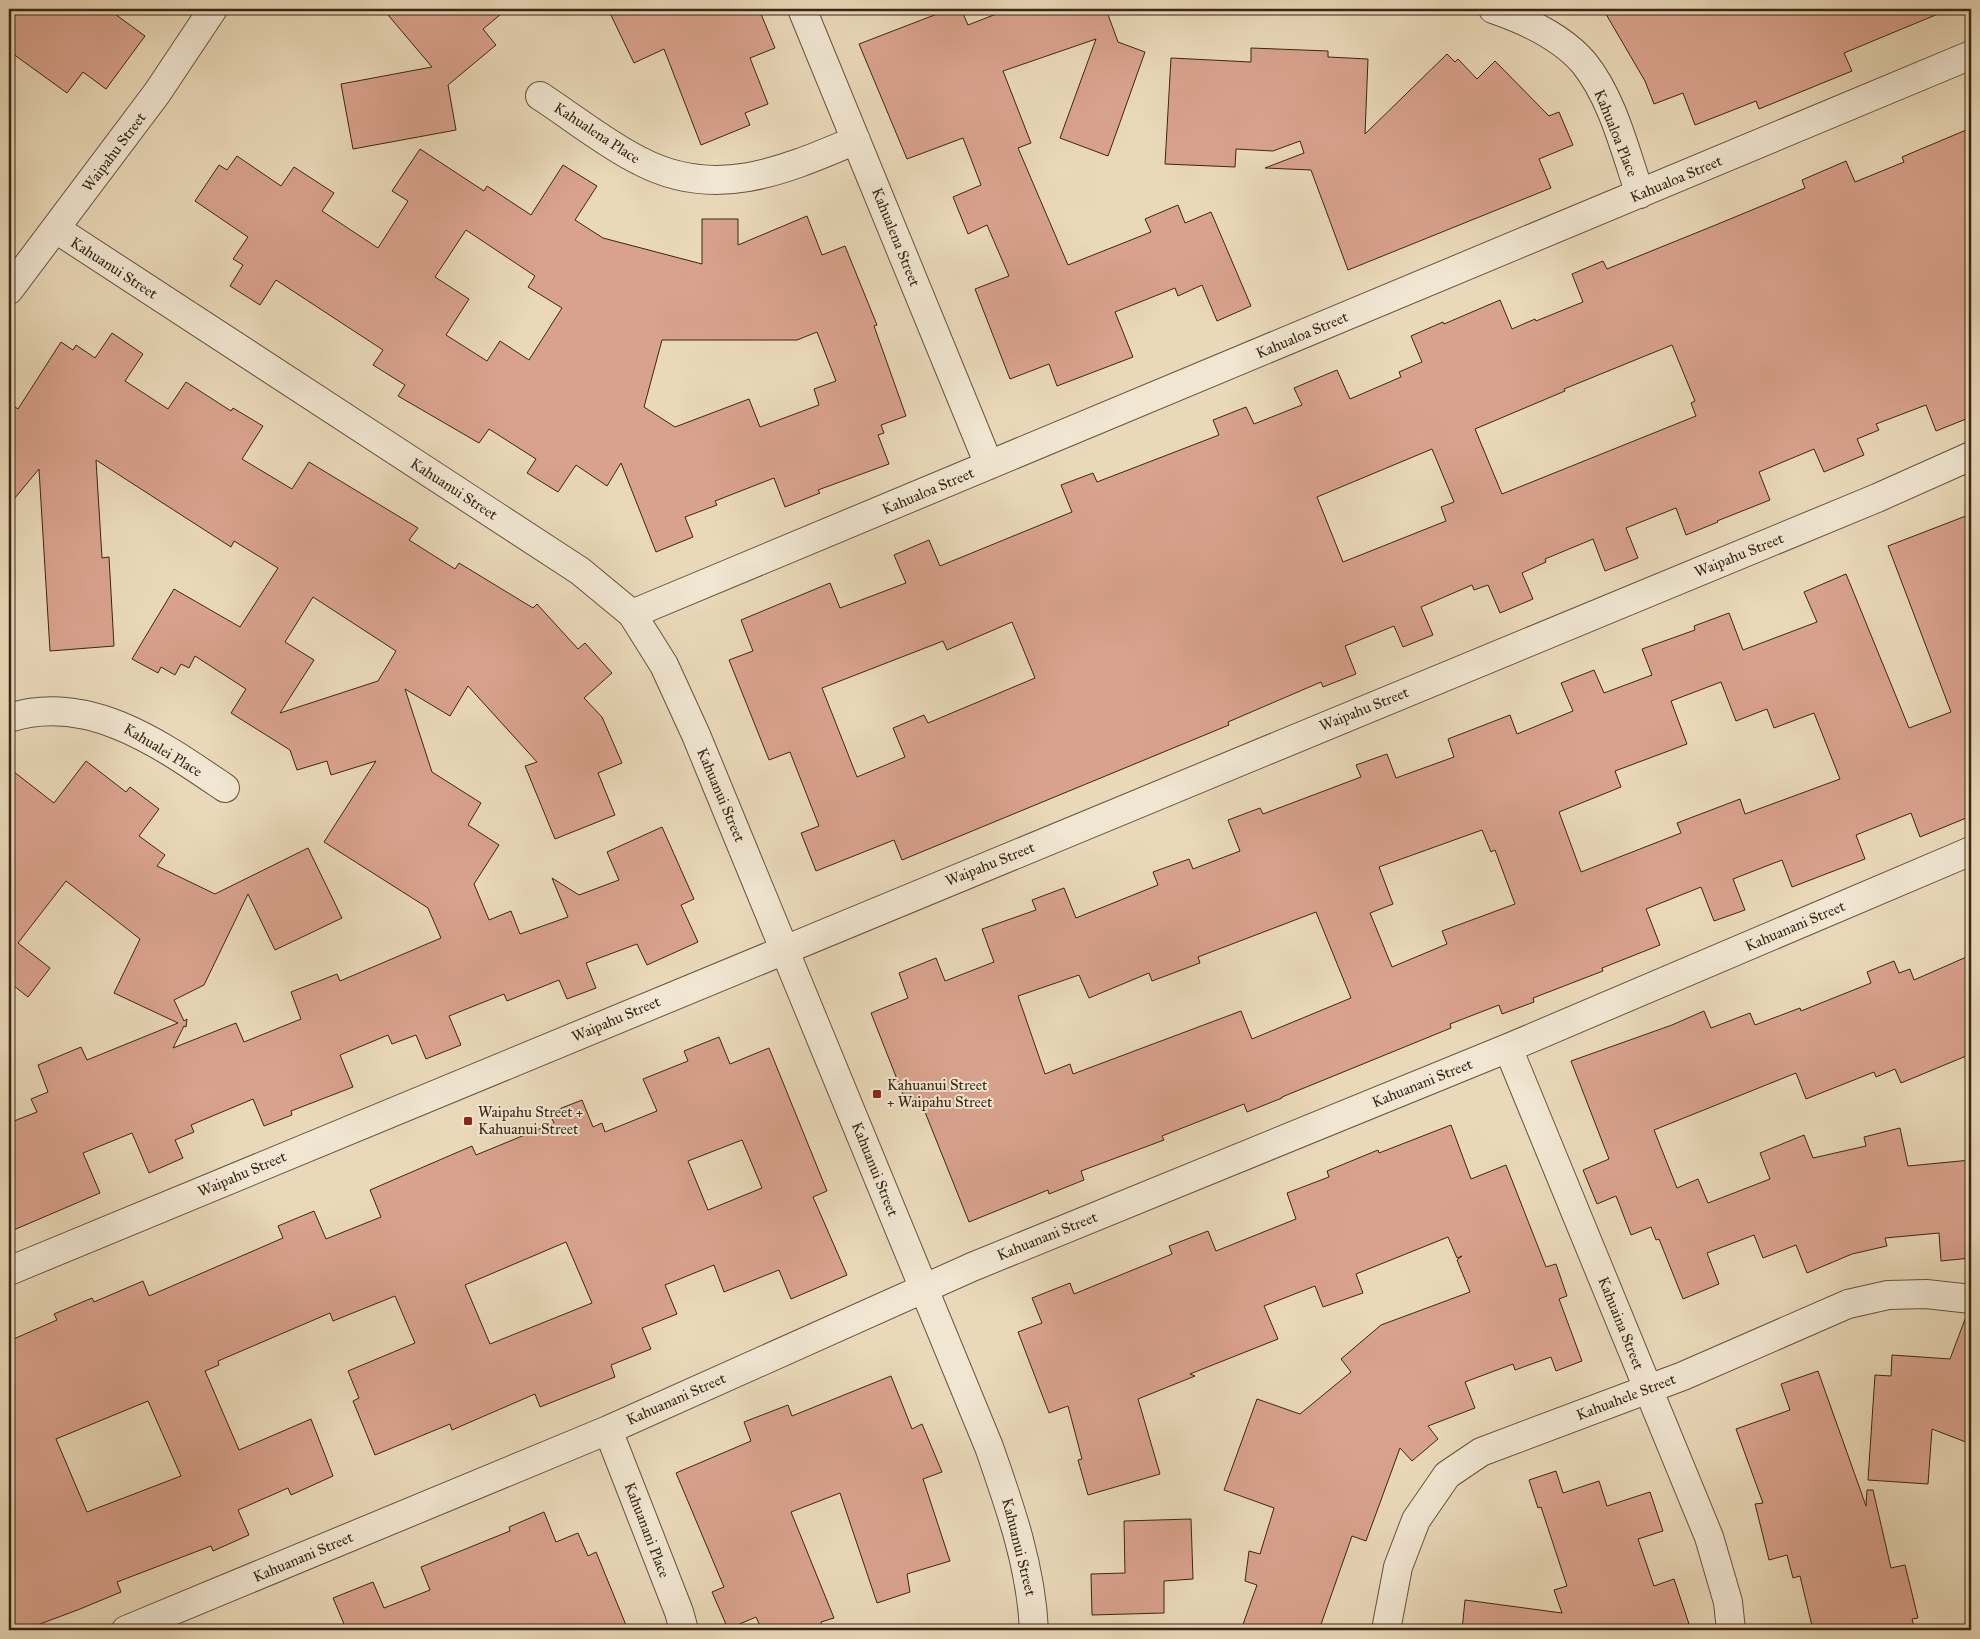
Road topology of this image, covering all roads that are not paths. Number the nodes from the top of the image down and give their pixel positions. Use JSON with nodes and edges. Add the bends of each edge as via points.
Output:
{"nodes":[{"id":1,"x":213,"y":9,"type":"edge"},
{"id":2,"x":802,"y":9,"type":"edge"},
{"id":3,"x":1493,"y":9,"type":"edge"},
{"id":4,"x":1971,"y":55,"type":"edge"},
{"id":5,"x":540,"y":96,"type":"dead end"},
{"id":6,"x":856,"y":140,"type":"junction"},
{"id":7,"x":1640,"y":194,"type":"junction"},
{"id":8,"x":56,"y":229,"type":"junction"},
{"id":9,"x":9,"y":290,"type":"edge"},
{"id":10,"x":1971,"y":456,"type":"edge"},
{"id":11,"x":989,"y":465,"type":"junction"},
{"id":12,"x":632,"y":614,"type":"junction"},
{"id":13,"x":9,"y":718,"type":"edge"},
{"id":14,"x":225,"y":788,"type":"dead end"},
{"id":15,"x":1971,"y":851,"type":"edge"},
{"id":16,"x":784,"y":949,"type":"junction"},
{"id":17,"x":1508,"y":1048,"type":"junction"},
{"id":18,"x":9,"y":1271,"type":"edge"},
{"id":19,"x":924,"y":1288,"type":"junction"},
{"id":20,"x":1971,"y":1299,"type":"edge"},
{"id":21,"x":1648,"y":1389,"type":"junction"},
{"id":22,"x":608,"y":1430,"type":"junction"},
{"id":23,"x":126,"y":1630,"type":"edge"},
{"id":24,"x":684,"y":1630,"type":"edge"},
{"id":25,"x":1034,"y":1630,"type":"edge"},
{"id":26,"x":1386,"y":1630,"type":"edge"},
{"id":27,"x":1731,"y":1630,"type":"edge"}],
"edges":[{"from":1,"to":8,"type":"street","name":"Waipahu Street","via":[[157,93]]},
{"from":2,"to":6,"type":"street","name":"Kahualena Street"},
{"from":3,"to":7,"type":"street","name":"Kahualoa Place","via":[[1520,18],[1554,37],[1584,63],[1604,95]]},
{"from":4,"to":7,"type":"street","name":"Kahualoa Street"},
{"from":5,"to":6,"type":"street","name":"Kahualena Place","via":[[640,162],[674,174],[709,180],[740,180],[770,174]]},
{"from":6,"to":11,"type":"street","name":"Kahualena Street"},
{"from":7,"to":11,"type":"street","name":"Kahualoa Street"},
{"from":8,"to":9,"type":"street","name":"Waipahu Street"},
{"from":8,"to":12,"type":"street","name":"Kahuanui Street","via":[[580,571]]},
{"from":10,"to":16,"type":"street","name":"Waipahu Street"},
{"from":11,"to":12,"type":"street","name":"Kahualoa Street"},
{"from":12,"to":16,"type":"street","name":"Kahuanui Street","via":[[664,665],[696,735]]},
{"from":13,"to":14,"type":"street","name":"Kahualei Place","via":[[48,712],[81,714],[118,723],[167,748]]},
{"from":15,"to":17,"type":"street","name":"Kahuanani Street"},
{"from":16,"to":18,"type":"street","name":"Waipahu Street"},
{"from":16,"to":19,"type":"street","name":"Kahuanui Street"},
{"from":17,"to":19,"type":"street","name":"Kahuanani Street"},
{"from":17,"to":21,"type":"street","name":"Kahuaina Street"},
{"from":19,"to":22,"type":"street","name":"Kahuanani Street"},
{"from":19,"to":25,"type":"street","name":"Kahuanui Street","via":[[1016,1524],[1032,1599]]},
{"from":20,"to":21,"type":"street","name":"Kahuahele Street","via":[[1888,1294],[1848,1304]]},
{"from":21,"to":26,"type":"street","name":"Kahuahele Street","via":[[1481,1452],[1447,1475],[1416,1520],[1398,1567]]},
{"from":21,"to":27,"type":"street","name":"Kahuaina Street","via":[[1709,1537],[1728,1602]]},
{"from":22,"to":23,"type":"street","name":"Kahuanani Street"},
{"from":22,"to":24,"type":"street","name":"Kahuanani Place"}]}
